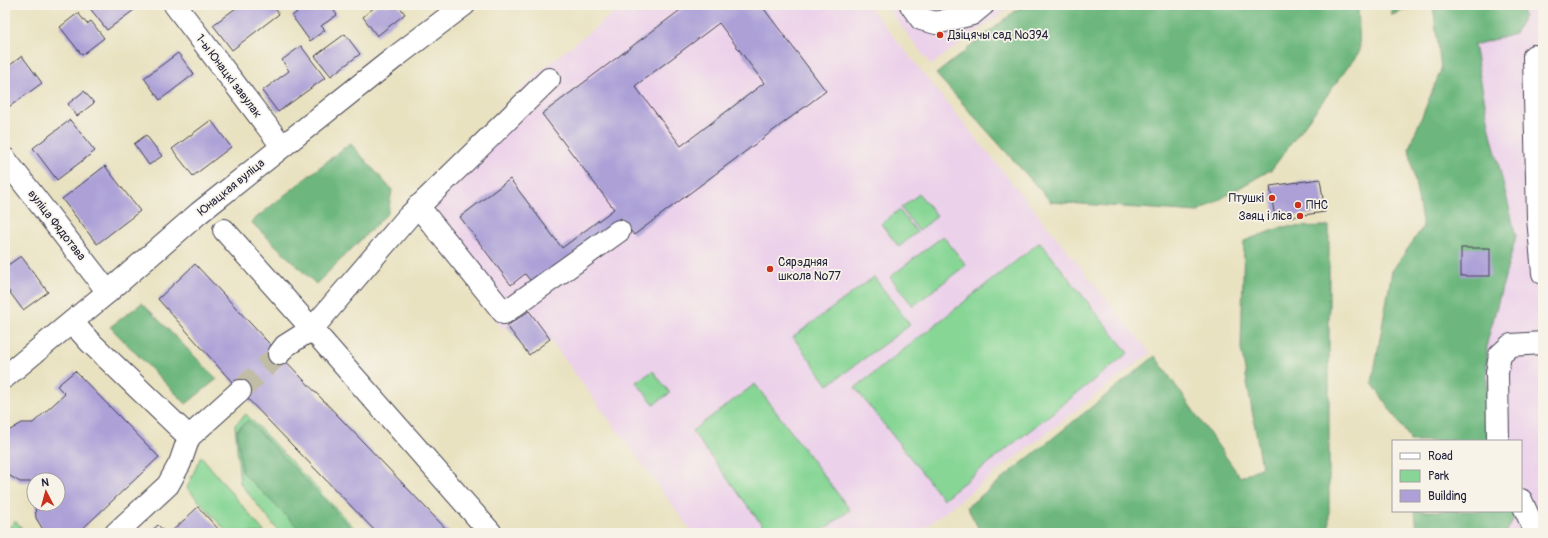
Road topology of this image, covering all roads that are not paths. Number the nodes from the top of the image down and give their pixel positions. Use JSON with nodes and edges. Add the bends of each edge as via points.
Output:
{"nodes":[{"id":1,"x":175,"y":5,"type":"edge"},
{"id":2,"x":911,"y":5,"type":"edge"},
{"id":3,"x":983,"y":5,"type":"edge"},
{"id":4,"x":452,"y":8,"type":"edge"},
{"id":5,"x":1534,"y":56,"type":"dead end"},
{"id":6,"x":549,"y":79,"type":"dead end"},
{"id":7,"x":282,"y":146,"type":"junction"},
{"id":8,"x":5,"y":159,"type":"edge"},
{"id":9,"x":418,"y":206,"type":"junction"},
{"id":10,"x":224,"y":230,"type":"dead end"},
{"id":11,"x":619,"y":231,"type":"dead end"},
{"id":12,"x":1543,"y":273,"type":"edge"},
{"id":13,"x":108,"y":292,"type":"junction"},
{"id":14,"x":72,"y":322,"type":"junction"},
{"id":15,"x":312,"y":328,"type":"junction"},
{"id":16,"x":1543,"y":343,"type":"edge"},
{"id":17,"x":280,"y":354,"type":"tunnel mouth"},
{"id":18,"x":5,"y":377,"type":"edge"},
{"id":19,"x":240,"y":391,"type":"tunnel mouth"},
{"id":20,"x":189,"y":437,"type":"junction"},
{"id":21,"x":1498,"y":440,"type":"edge"},
{"id":22,"x":1522,"y":502,"type":"edge"},
{"id":23,"x":1543,"y":531,"type":"edge"},
{"id":24,"x":116,"y":533,"type":"edge"},
{"id":25,"x":491,"y":533,"type":"edge"}],
"edges":[{"from":1,"to":7,"type":"street","name":"1-ы Юнацкі завулак"},
{"from":2,"to":3,"type":"street","via":[[921,19],[936,23],[972,14]]},
{"from":4,"to":7,"type":"street","name":"Юнацкая вуліца"},
{"from":5,"to":12,"type":"street","via":[[1538,218]]},
{"from":6,"to":9,"type":"street"},
{"from":7,"to":13,"type":"street","name":"Юнацкая вуліца","via":[[199,213]]},
{"from":8,"to":13,"type":"street","name":"вуліца Фядотава"},
{"from":9,"to":11,"type":"street","via":[[504,313]]},
{"from":9,"to":15,"type":"street"},
{"from":10,"to":15,"type":"street"},
{"from":13,"to":14,"type":"street","name":"Юнацкая вуліца"},
{"from":14,"to":18,"type":"street","name":"Юнацкая вуліца"},
{"from":14,"to":20,"type":"street"},
{"from":15,"to":17,"type":"street","via":[[285,346]]},
{"from":15,"to":25,"type":"street"},
{"from":16,"to":21,"type":"street","via":[[1511,345],[1500,355],[1497,373]]},
{"from":19,"to":20,"type":"street"},
{"from":20,"to":24,"type":"street","via":[[180,463],[168,485]]},
{"from":22,"to":23,"type":"street","via":[[1535,531]]}]}
